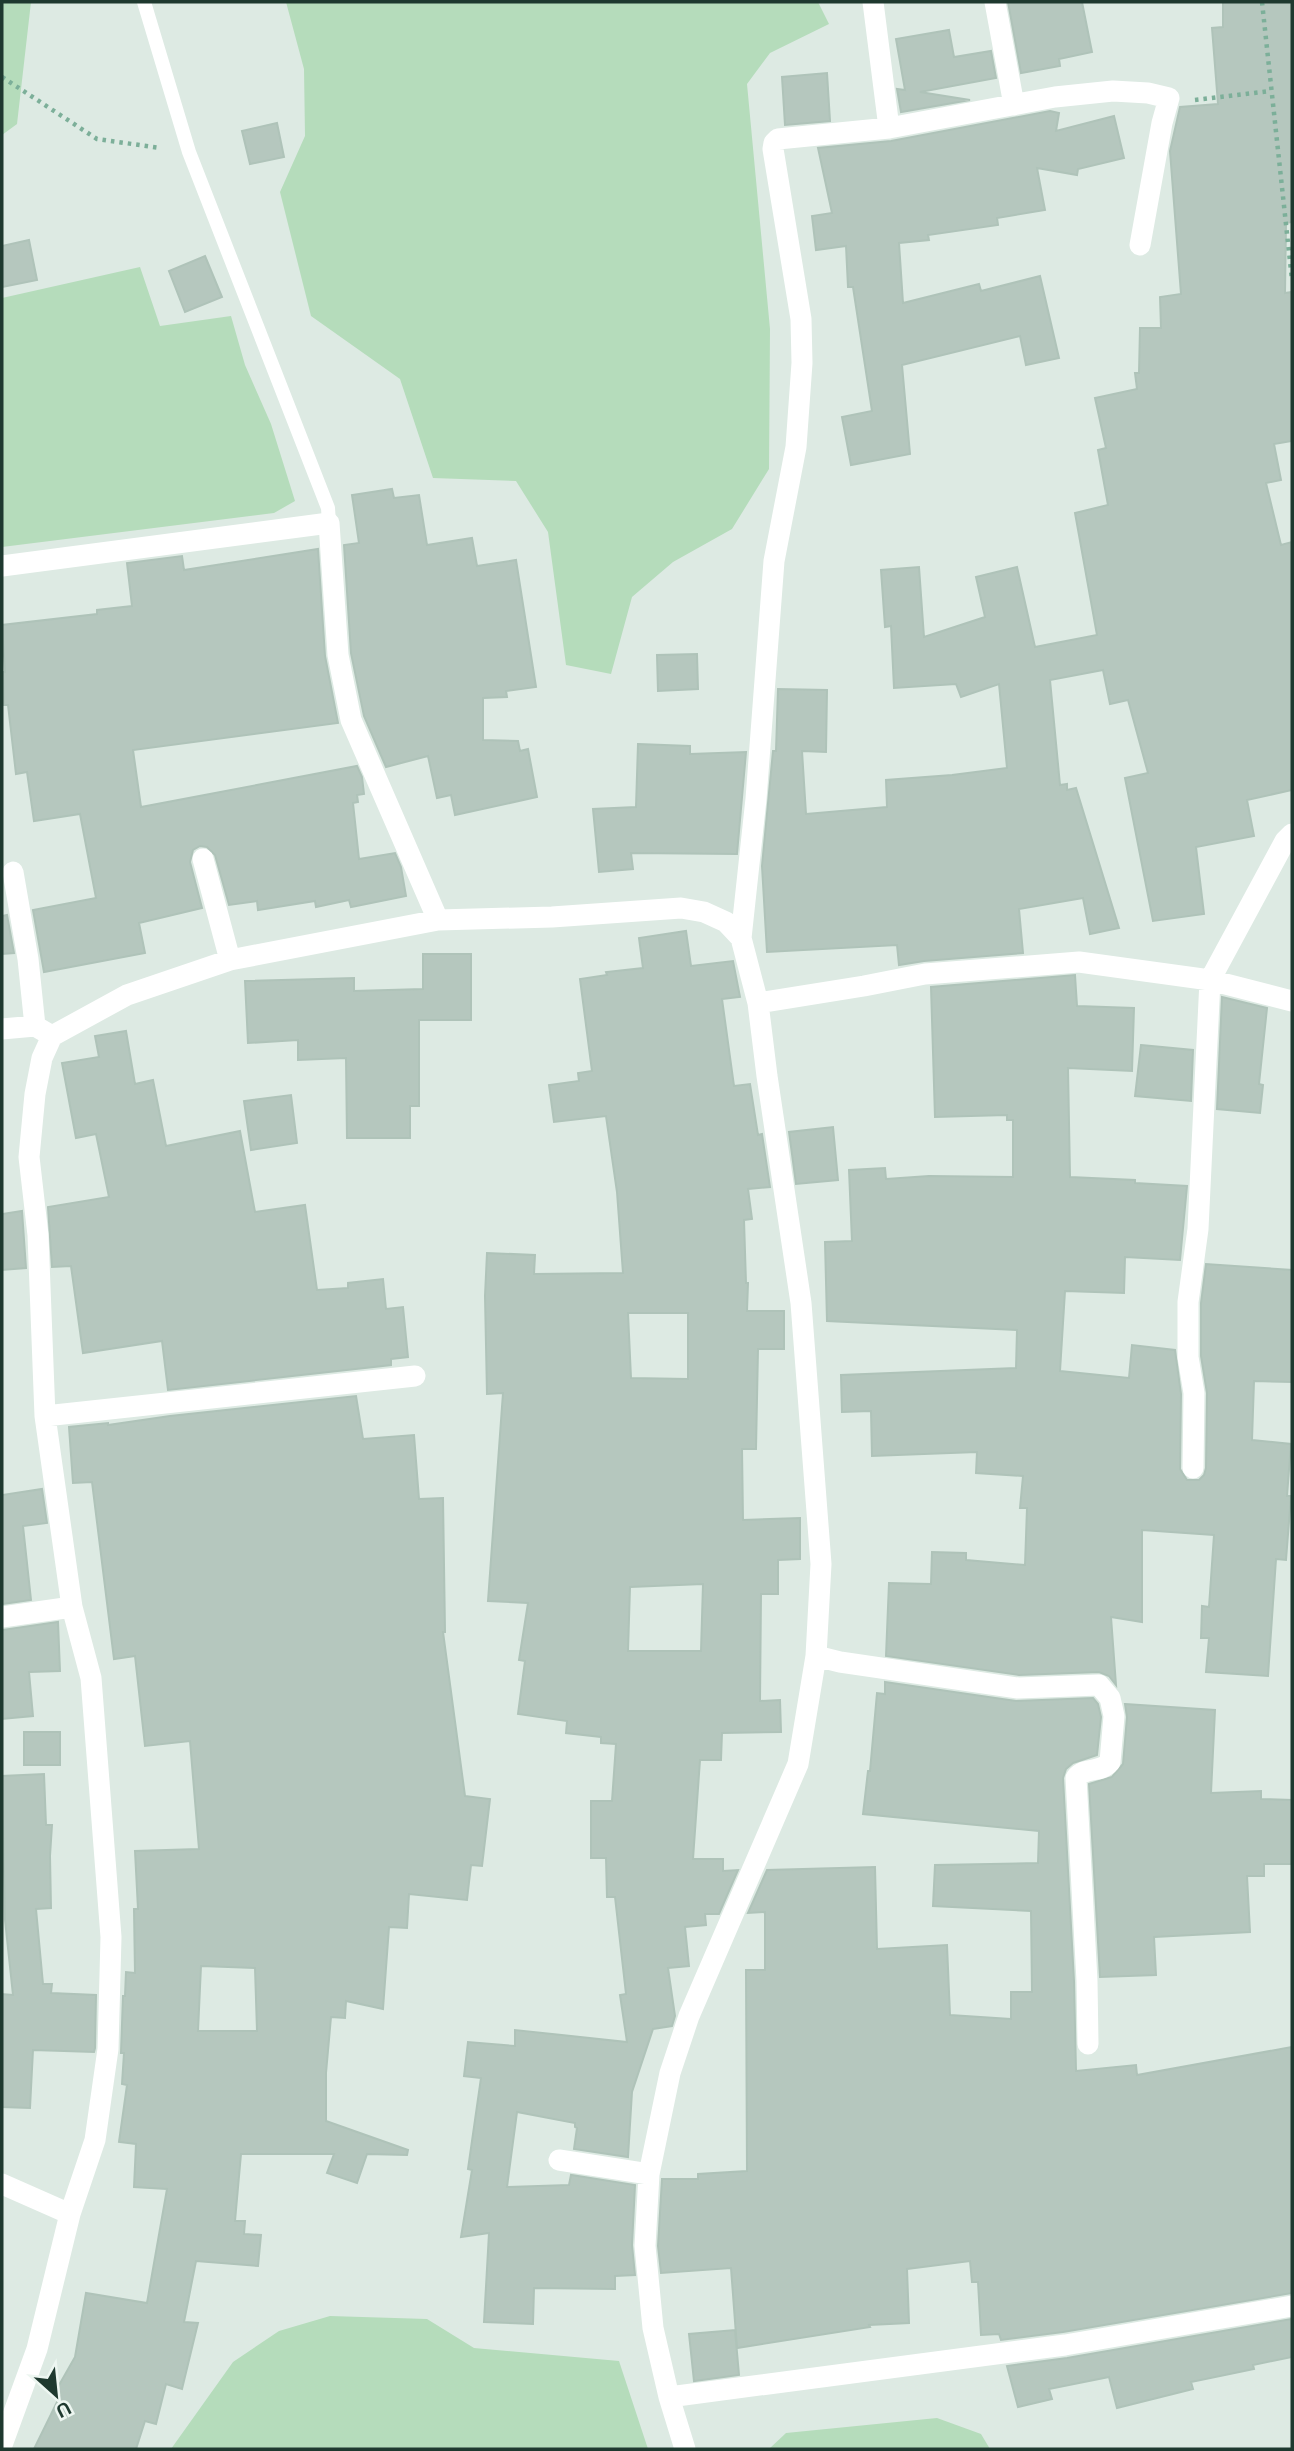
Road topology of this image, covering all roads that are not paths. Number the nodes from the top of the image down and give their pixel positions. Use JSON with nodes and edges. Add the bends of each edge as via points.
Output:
{"nodes":[{"id":1,"x":144,"y":2,"type":"edge"},
{"id":2,"x":873,"y":2,"type":"edge"},
{"id":3,"x":995,"y":2,"type":"edge"},
{"id":4,"x":1014,"y":105,"type":"junction"},
{"id":5,"x":889,"y":128,"type":"junction"},
{"id":6,"x":1140,"y":245,"type":"dead end"},
{"id":7,"x":329,"y":523,"type":"junction"},
{"id":8,"x":2,"y":566,"type":"edge"},
{"id":9,"x":1292,"y":834,"type":"edge"},
{"id":10,"x":203,"y":859,"type":"dead end"},
{"id":11,"x":13,"y":872,"type":"dead end"},
{"id":12,"x":438,"y":920,"type":"junction"},
{"id":13,"x":741,"y":938,"type":"junction"},
{"id":14,"x":230,"y":960,"type":"junction"},
{"id":15,"x":1210,"y":980,"type":"junction"},
{"id":16,"x":1292,"y":1001,"type":"edge"},
{"id":17,"x":758,"y":1003,"type":"junction"},
{"id":18,"x":2,"y":1029,"type":"edge"},
{"id":19,"x":44,"y":1031,"type":"junction"},
{"id":20,"x":415,"y":1376,"type":"dead end"},
{"id":21,"x":45,"y":1416,"type":"junction"},
{"id":22,"x":1194,"y":1468,"type":"dead end"},
{"id":23,"x":72,"y":1607,"type":"junction"},
{"id":24,"x":2,"y":1617,"type":"edge"},
{"id":25,"x":816,"y":1656,"type":"junction"},
{"id":26,"x":1088,"y":2044,"type":"dead end"},
{"id":27,"x":559,"y":2160,"type":"dead end"},
{"id":28,"x":649,"y":2174,"type":"junction"},
{"id":29,"x":2,"y":2184,"type":"edge"},
{"id":30,"x":70,"y":2214,"type":"junction"},
{"id":31,"x":1292,"y":2306,"type":"edge"},
{"id":32,"x":669,"y":2397,"type":"junction"},
{"id":33,"x":2,"y":2445,"type":"edge"},
{"id":34,"x":685,"y":2449,"type":"edge"}],
"edges":[{"from":1,"to":7,"type":"lane","via":[[189,152],[328,508]]},
{"from":2,"to":5,"type":"street"},
{"from":3,"to":4,"type":"street"},
{"from":4,"to":5,"type":"street"},
{"from":4,"to":6,"type":"street","via":[[1113,90],[1169,98]]},
{"from":5,"to":13,"type":"street","via":[[778,139],[773,149],[802,318],[802,363],[796,447],[774,561]]},
{"from":7,"to":8,"type":"street"},
{"from":7,"to":12,"type":"street","via":[[338,655],[351,720]]},
{"from":9,"to":15,"type":"street"},
{"from":10,"to":14,"type":"street"},
{"from":11,"to":19,"type":"street"},
{"from":12,"to":13,"type":"street","via":[[681,908],[726,922]]},
{"from":12,"to":14,"type":"street"},
{"from":13,"to":17,"type":"street"},
{"from":14,"to":19,"type":"street","via":[[127,995]]},
{"from":15,"to":16,"type":"street"},
{"from":15,"to":17,"type":"street","via":[[1079,962],[925,974]]},
{"from":15,"to":22,"type":"street","via":[[1198,1229],[1188,1302]]},
{"from":17,"to":25,"type":"street","via":[[806,1358],[821,1564]]},
{"from":18,"to":19,"type":"street"},
{"from":19,"to":21,"type":"street","via":[[29,1157],[38,1235]]},
{"from":20,"to":21,"type":"street"},
{"from":21,"to":23,"type":"street"},
{"from":23,"to":24,"type":"street"},
{"from":23,"to":30,"type":"street","via":[[91,1678],[111,1937],[108,2049],[95,2140]]},
{"from":25,"to":26,"type":"street","via":[[1018,1688],[1098,1685],[1110,1698],[1114,1716],[1110,1762],[1076,1778]]},
{"from":25,"to":28,"type":"street","via":[[799,1764],[689,2016],[670,2073]]},
{"from":27,"to":28,"type":"street"},
{"from":28,"to":32,"type":"street","via":[[646,2270]]},
{"from":29,"to":30,"type":"street"},
{"from":30,"to":33,"type":"street","via":[[37,2349]]},
{"from":31,"to":32,"type":"street","via":[[1065,2345]]},
{"from":32,"to":34,"type":"street"}]}
